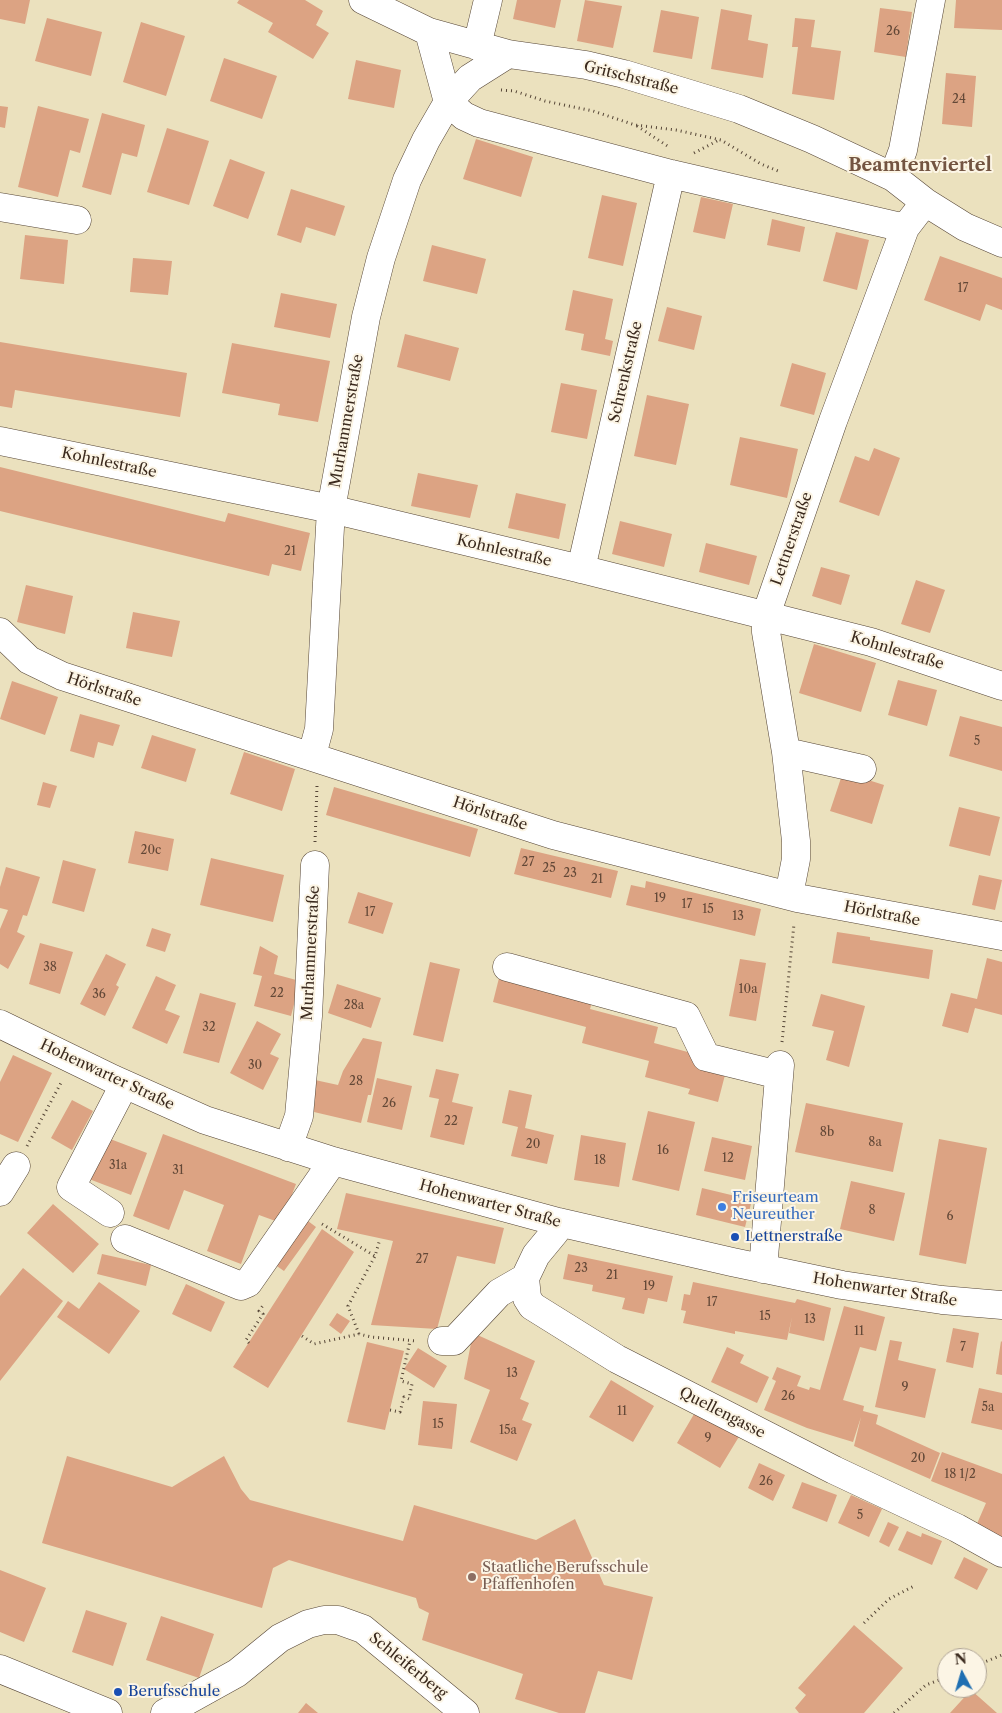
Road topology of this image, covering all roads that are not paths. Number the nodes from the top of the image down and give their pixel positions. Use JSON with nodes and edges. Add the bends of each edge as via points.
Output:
{"nodes":[{"id":1,"x":363,"y":0,"type":"edge"},
{"id":2,"x":488,"y":0,"type":"edge"},
{"id":3,"x":931,"y":0,"type":"edge"},
{"id":4,"x":429,"y":32,"type":"junction"},
{"id":5,"x":477,"y":46,"type":"junction"},
{"id":6,"x":508,"y":54,"type":"junction"},
{"id":7,"x":448,"y":102,"type":"junction"},
{"id":8,"x":671,"y":174,"type":"junction"},
{"id":9,"x":893,"y":176,"type":"junction"},
{"id":10,"x":925,"y":202,"type":"junction"},
{"id":11,"x":0,"y":208,"type":"edge"},
{"id":12,"x":77,"y":220,"type":"dead end"},
{"id":13,"x":905,"y":228,"type":"junction"},
{"id":14,"x":1002,"y":243,"type":"edge"},
{"id":15,"x":0,"y":441,"type":"edge"},
{"id":16,"x":331,"y":510,"type":"junction"},
{"id":17,"x":582,"y":569,"type":"junction"},
{"id":18,"x":766,"y":615,"type":"junction"},
{"id":19,"x":0,"y":632,"type":"edge"},
{"id":20,"x":1002,"y":686,"type":"edge"},
{"id":21,"x":786,"y":752,"type":"junction"},
{"id":22,"x":315,"y":756,"type":"junction"},
{"id":23,"x":862,"y":769,"type":"dead end"},
{"id":24,"x":315,"y":865,"type":"road end"},
{"id":25,"x":793,"y":896,"type":"junction"},
{"id":26,"x":1002,"y":936,"type":"edge"},
{"id":27,"x":507,"y":967,"type":"dead end"},
{"id":28,"x":0,"y":1024,"type":"edge"},
{"id":29,"x":124,"y":1085,"type":"junction"},
{"id":30,"x":288,"y":1147,"type":"junction"},
{"id":31,"x":333,"y":1161,"type":"junction"},
{"id":32,"x":16,"y":1166,"type":"road end"},
{"id":33,"x":0,"y":1192,"type":"edge"},
{"id":34,"x":110,"y":1213,"type":"dead end"},
{"id":35,"x":558,"y":1222,"type":"junction"},
{"id":36,"x":125,"y":1239,"type":"dead end"},
{"id":37,"x":763,"y":1268,"type":"junction"},
{"id":38,"x":525,"y":1278,"type":"junction"},
{"id":39,"x":1002,"y":1306,"type":"edge"},
{"id":40,"x":442,"y":1341,"type":"road end"},
{"id":41,"x":1002,"y":1553,"type":"edge"},
{"id":42,"x":0,"y":1669,"type":"edge"},
{"id":43,"x":174,"y":1711,"type":"edge"},
{"id":44,"x":108,"y":1713,"type":"edge"},
{"id":45,"x":464,"y":1713,"type":"edge"}],
"edges":[{"from":1,"to":4,"type":"street","name":"Gritschstraße"},
{"from":2,"to":5,"type":"street"},
{"from":3,"to":9,"type":"street","via":[[903,150]]},
{"from":4,"to":5,"type":"street","name":"Gritschstraße"},
{"from":4,"to":7,"type":"street"},
{"from":5,"to":6,"type":"street","name":"Gritschstraße"},
{"from":6,"to":7,"type":"street","name":"Murhammerstraße","via":[[470,78]]},
{"from":6,"to":9,"type":"street","name":"Gritschstraße","via":[[586,66],[701,96],[775,124]]},
{"from":7,"to":8,"type":"street","via":[[464,116],[479,123]]},
{"from":7,"to":16,"type":"street","name":"Murhammerstraße","via":[[407,180],[381,258],[354,379]]},
{"from":8,"to":13,"type":"street"},
{"from":8,"to":17,"type":"street","name":"Schrenkstraße"},
{"from":9,"to":10,"type":"street","name":"Gritschstraße"},
{"from":10,"to":13,"type":"street","name":"Lettnerstraße"},
{"from":10,"to":14,"type":"street","name":"Gritschstraße","via":[[965,227]]},
{"from":11,"to":12,"type":"street"},
{"from":13,"to":18,"type":"street","name":"Lettnerstraße","via":[[833,421]]},
{"from":15,"to":16,"type":"street","name":"Kohnlestraße"},
{"from":16,"to":17,"type":"street","name":"Kohnlestraße"},
{"from":16,"to":22,"type":"street","name":"Murhammerstraße"},
{"from":17,"to":18,"type":"street","name":"Kohnlestraße"},
{"from":18,"to":20,"type":"street","name":"Kohnlestraße","via":[[871,642]]},
{"from":18,"to":21,"type":"street","name":"Lettnerstraße"},
{"from":19,"to":22,"type":"street","name":"Hörlstraße","via":[[29,660],[62,676]]},
{"from":21,"to":23,"type":"street"},
{"from":21,"to":25,"type":"street","name":"Lettnerstraße","via":[[796,841]]},
{"from":22,"to":25,"type":"street","name":"Hörlstraße","via":[[553,835]]},
{"from":24,"to":30,"type":"street","name":"Murhammerstraße","via":[[308,1016],[298,1116]]},
{"from":25,"to":26,"type":"street","name":"Hörlstraße"},
{"from":27,"to":37,"type":"street","via":[[686,1016],[706,1057],[779,1070]]},
{"from":28,"to":29,"type":"street","name":"Hohenwarter Straße"},
{"from":29,"to":30,"type":"street","name":"Hohenwarter Straße","via":[[205,1120]]},
{"from":29,"to":34,"type":"street","via":[[71,1186]]},
{"from":30,"to":31,"type":"street","name":"Hohenwarter Straße"},
{"from":31,"to":35,"type":"street","name":"Hohenwarter Straße"},
{"from":31,"to":36,"type":"street","via":[[248,1283],[241,1286]]},
{"from":32,"to":33,"type":"street"},
{"from":35,"to":37,"type":"street","name":"Hohenwarter Straße"},
{"from":35,"to":38,"type":"street"},
{"from":37,"to":39,"type":"street","name":"Hohenwarter Straße","via":[[891,1292]]},
{"from":38,"to":40,"type":"street","via":[[499,1293],[454,1341]]},
{"from":38,"to":41,"type":"street","name":"Quellengasse","via":[[527,1298],[532,1306],[617,1360]]},
{"from":42,"to":44,"type":"street"},
{"from":43,"to":45,"type":"street","name":"Schleiferberg","via":[[237,1673],[268,1646],[294,1630],[324,1620],[338,1620],[363,1630]]}]}
